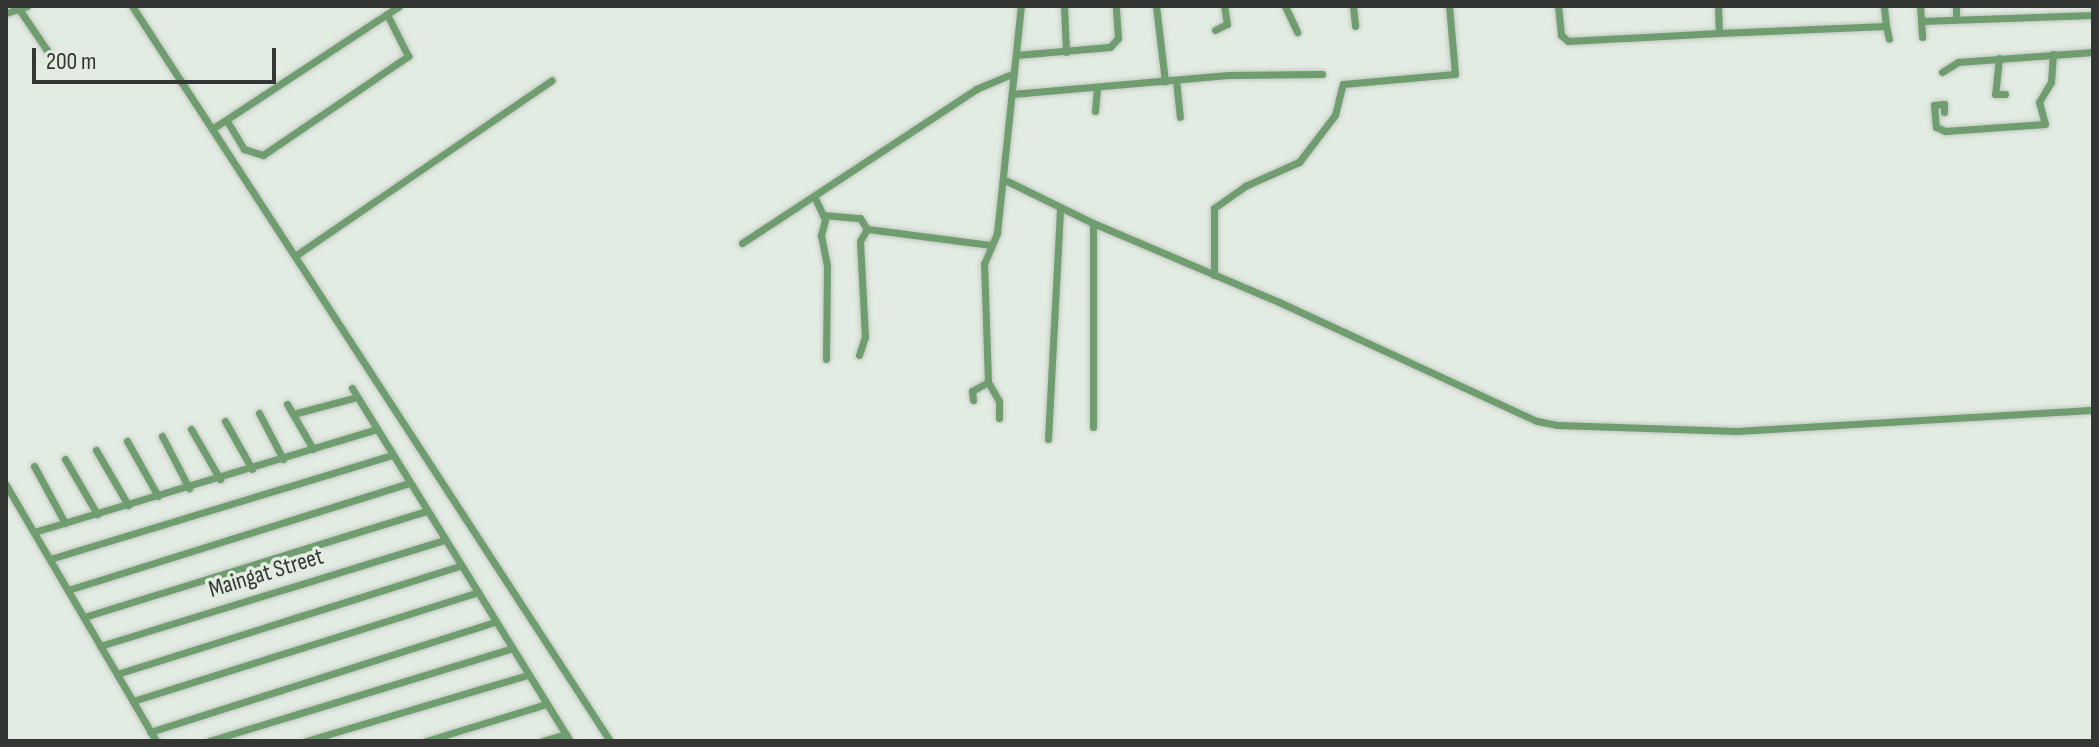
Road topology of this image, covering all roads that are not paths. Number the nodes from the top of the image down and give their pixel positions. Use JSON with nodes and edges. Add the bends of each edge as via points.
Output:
{"nodes":[{"id":1,"x":132,"y":6,"type":"edge"},
{"id":2,"x":399,"y":6,"type":"edge"},
{"id":3,"x":1021,"y":6,"type":"edge"},
{"id":4,"x":1064,"y":6,"type":"edge"},
{"id":5,"x":1116,"y":6,"type":"edge"},
{"id":6,"x":1156,"y":6,"type":"edge"},
{"id":7,"x":1224,"y":6,"type":"edge"},
{"id":8,"x":1285,"y":6,"type":"edge"},
{"id":9,"x":1353,"y":6,"type":"edge"},
{"id":10,"x":1449,"y":6,"type":"edge"},
{"id":11,"x":1558,"y":6,"type":"edge"},
{"id":12,"x":1718,"y":6,"type":"edge"},
{"id":13,"x":1884,"y":6,"type":"edge"},
{"id":14,"x":1920,"y":6,"type":"edge"},
{"id":15,"x":1956,"y":6,"type":"edge"},
{"id":16,"x":1991,"y":6,"type":"edge"},
{"id":17,"x":23,"y":8,"type":"edge"},
{"id":18,"x":6,"y":13,"type":"edge"},
{"id":19,"x":387,"y":14,"type":"junction"},
{"id":20,"x":2093,"y":15,"type":"edge"},
{"id":21,"x":1992,"y":18,"type":"junction"},
{"id":22,"x":1956,"y":19,"type":"junction"},
{"id":23,"x":1921,"y":21,"type":"junction"},
{"id":24,"x":1355,"y":26,"type":"dead end"},
{"id":25,"x":1886,"y":26,"type":"junction"},
{"id":26,"x":1215,"y":30,"type":"dead end"},
{"id":27,"x":1297,"y":32,"type":"dead end"},
{"id":28,"x":1719,"y":33,"type":"junction"},
{"id":29,"x":1922,"y":37,"type":"dead end"},
{"id":30,"x":1889,"y":39,"type":"dead end"},
{"id":31,"x":1066,"y":52,"type":"junction"},
{"id":32,"x":2093,"y":52,"type":"edge"},
{"id":33,"x":2053,"y":54,"type":"junction"},
{"id":34,"x":1016,"y":55,"type":"junction"},
{"id":35,"x":1999,"y":58,"type":"junction"},
{"id":36,"x":55,"y":62,"type":"dead end"},
{"id":37,"x":1014,"y":73,"type":"junction"},
{"id":38,"x":1946,"y":73,"type":"dead end"},
{"id":39,"x":1322,"y":74,"type":"dead end"},
{"id":40,"x":552,"y":80,"type":"dead end"},
{"id":41,"x":1176,"y":80,"type":"junction"},
{"id":42,"x":1165,"y":81,"type":"junction"},
{"id":43,"x":1097,"y":88,"type":"junction"},
{"id":44,"x":1012,"y":94,"type":"junction"},
{"id":45,"x":2005,"y":94,"type":"dead end"},
{"id":46,"x":1095,"y":111,"type":"dead end"},
{"id":47,"x":1944,"y":112,"type":"dead end"},
{"id":48,"x":1180,"y":117,"type":"dead end"},
{"id":49,"x":227,"y":121,"type":"junction"},
{"id":50,"x":212,"y":129,"type":"junction"},
{"id":51,"x":1003,"y":179,"type":"junction"},
{"id":52,"x":814,"y":196,"type":"junction"},
{"id":53,"x":1060,"y":208,"type":"junction"},
{"id":54,"x":823,"y":215,"type":"junction"},
{"id":55,"x":1093,"y":223,"type":"junction"},
{"id":56,"x":867,"y":229,"type":"junction"},
{"id":57,"x":742,"y":243,"type":"dead end"},
{"id":58,"x":991,"y":245,"type":"junction"},
{"id":59,"x":295,"y":256,"type":"junction"},
{"id":60,"x":1214,"y":275,"type":"junction"},
{"id":61,"x":859,"y":355,"type":"dead end"},
{"id":62,"x":826,"y":359,"type":"dead end"},
{"id":63,"x":988,"y":382,"type":"junction"},
{"id":64,"x":352,"y":388,"type":"dead end"},
{"id":65,"x":357,"y":397,"type":"junction"},
{"id":66,"x":973,"y":400,"type":"dead end"},
{"id":67,"x":287,"y":404,"type":"dead end"},
{"id":68,"x":2093,"y":410,"type":"edge"},
{"id":69,"x":259,"y":413,"type":"dead end"},
{"id":70,"x":293,"y":414,"type":"junction"},
{"id":71,"x":999,"y":418,"type":"dead end"},
{"id":72,"x":225,"y":421,"type":"dead end"},
{"id":73,"x":1093,"y":427,"type":"dead end"},
{"id":74,"x":191,"y":429,"type":"dead end"},
{"id":75,"x":377,"y":429,"type":"junction"},
{"id":76,"x":162,"y":436,"type":"dead end"},
{"id":77,"x":1048,"y":439,"type":"dead end"},
{"id":78,"x":127,"y":441,"type":"dead end"},
{"id":79,"x":313,"y":449,"type":"junction"},
{"id":80,"x":96,"y":450,"type":"dead end"},
{"id":81,"x":393,"y":455,"type":"junction"},
{"id":82,"x":65,"y":459,"type":"dead end"},
{"id":83,"x":283,"y":459,"type":"junction"},
{"id":84,"x":34,"y":466,"type":"dead end"},
{"id":85,"x":252,"y":469,"type":"junction"},
{"id":86,"x":220,"y":479,"type":"junction"},
{"id":87,"x":410,"y":483,"type":"junction"},
{"id":88,"x":6,"y":485,"type":"edge"},
{"id":89,"x":189,"y":488,"type":"junction"},
{"id":90,"x":158,"y":496,"type":"junction"},
{"id":91,"x":128,"y":505,"type":"junction"},
{"id":92,"x":426,"y":511,"type":"junction"},
{"id":93,"x":97,"y":514,"type":"junction"},
{"id":94,"x":65,"y":523,"type":"junction"},
{"id":95,"x":34,"y":532,"type":"junction"},
{"id":96,"x":444,"y":540,"type":"junction"},
{"id":97,"x":50,"y":559,"type":"junction"},
{"id":98,"x":460,"y":566,"type":"junction"},
{"id":99,"x":68,"y":590,"type":"junction"},
{"id":100,"x":476,"y":593,"type":"junction"},
{"id":101,"x":84,"y":617,"type":"junction"},
{"id":102,"x":494,"y":622,"type":"junction"},
{"id":103,"x":100,"y":646,"type":"junction"},
{"id":104,"x":510,"y":649,"type":"junction"},
{"id":105,"x":117,"y":674,"type":"junction"},
{"id":106,"x":527,"y":675,"type":"junction"},
{"id":107,"x":133,"y":701,"type":"junction"},
{"id":108,"x":546,"y":704,"type":"junction"},
{"id":109,"x":150,"y":732,"type":"junction"},
{"id":110,"x":568,"y":737,"type":"edge"},
{"id":111,"x":156,"y":741,"type":"edge"},
{"id":112,"x":209,"y":741,"type":"edge"},
{"id":113,"x":306,"y":741,"type":"edge"},
{"id":114,"x":426,"y":741,"type":"edge"},
{"id":115,"x":542,"y":741,"type":"edge"},
{"id":116,"x":610,"y":741,"type":"edge"}],
"edges":[{"from":1,"to":50,"type":"street"},
{"from":2,"to":19,"type":"street"},
{"from":3,"to":34,"type":"street"},
{"from":4,"to":31,"type":"street"},
{"from":5,"to":31,"type":"street","via":[[1119,29],[1113,46]]},
{"from":6,"to":42,"type":"street"},
{"from":7,"to":26,"type":"street","via":[[1227,24]]},
{"from":8,"to":27,"type":"street"},
{"from":9,"to":24,"type":"street"},
{"from":10,"to":60,"type":"street","via":[[1455,74],[1343,84],[1335,115],[1299,162],[1245,186],[1214,208]]},
{"from":11,"to":28,"type":"street","via":[[1561,35],[1568,41]]},
{"from":12,"to":28,"type":"street"},
{"from":13,"to":25,"type":"street"},
{"from":14,"to":23,"type":"street"},
{"from":15,"to":22,"type":"street"},
{"from":16,"to":21,"type":"street"},
{"from":17,"to":18,"type":"street"},
{"from":17,"to":36,"type":"street"},
{"from":19,"to":49,"type":"street"},
{"from":19,"to":49,"type":"street","via":[[408,56],[263,155],[244,149]]},
{"from":20,"to":21,"type":"street"},
{"from":21,"to":22,"type":"street"},
{"from":22,"to":23,"type":"street"},
{"from":23,"to":29,"type":"street"},
{"from":25,"to":28,"type":"street"},
{"from":25,"to":30,"type":"street"},
{"from":31,"to":34,"type":"street"},
{"from":32,"to":33,"type":"street"},
{"from":33,"to":35,"type":"street"},
{"from":33,"to":47,"type":"street","via":[[2051,82],[2039,102],[2045,124],[1945,131],[1936,127],[1934,105],[1944,104]]},
{"from":34,"to":37,"type":"street"},
{"from":35,"to":38,"type":"street","via":[[1950,64]]},
{"from":35,"to":45,"type":"street","via":[[1995,94]]},
{"from":37,"to":44,"type":"street"},
{"from":37,"to":52,"type":"street","via":[[976,89]]},
{"from":39,"to":41,"type":"street"},
{"from":40,"to":59,"type":"street"},
{"from":41,"to":42,"type":"street"},
{"from":41,"to":48,"type":"street"},
{"from":42,"to":43,"type":"street"},
{"from":43,"to":44,"type":"street"},
{"from":43,"to":46,"type":"street"},
{"from":44,"to":51,"type":"street"},
{"from":49,"to":50,"type":"street"},
{"from":50,"to":59,"type":"street"},
{"from":51,"to":53,"type":"street"},
{"from":51,"to":58,"type":"street"},
{"from":52,"to":54,"type":"street"},
{"from":52,"to":57,"type":"street"},
{"from":53,"to":55,"type":"street"},
{"from":53,"to":77,"type":"street"},
{"from":54,"to":56,"type":"street","via":[[860,218]]},
{"from":54,"to":62,"type":"street"},
{"from":55,"to":60,"type":"street"},
{"from":55,"to":73,"type":"street"},
{"from":56,"to":58,"type":"street"},
{"from":56,"to":61,"type":"street","via":[[860,241],[865,337]]},
{"from":58,"to":63,"type":"street","via":[[984,264]]},
{"from":59,"to":116,"type":"street"},
{"from":60,"to":68,"type":"street","via":[[1537,421],[1557,425],[1737,431]]},
{"from":63,"to":66,"type":"street","via":[[972,391]]},
{"from":63,"to":71,"type":"street","via":[[999,401]]},
{"from":64,"to":65,"type":"street"},
{"from":65,"to":70,"type":"street"},
{"from":65,"to":75,"type":"street"},
{"from":67,"to":70,"type":"street"},
{"from":69,"to":83,"type":"street"},
{"from":70,"to":79,"type":"street"},
{"from":72,"to":85,"type":"street"},
{"from":74,"to":86,"type":"street"},
{"from":75,"to":79,"type":"street"},
{"from":75,"to":81,"type":"street"},
{"from":76,"to":89,"type":"street"},
{"from":78,"to":90,"type":"street"},
{"from":79,"to":83,"type":"street"},
{"from":80,"to":91,"type":"street"},
{"from":81,"to":87,"type":"street"},
{"from":81,"to":97,"type":"street"},
{"from":82,"to":93,"type":"street"},
{"from":83,"to":85,"type":"street"},
{"from":84,"to":94,"type":"street"},
{"from":85,"to":86,"type":"street"},
{"from":86,"to":89,"type":"street"},
{"from":87,"to":92,"type":"street"},
{"from":87,"to":99,"type":"street"},
{"from":88,"to":95,"type":"street"},
{"from":89,"to":90,"type":"street"},
{"from":90,"to":91,"type":"street"},
{"from":91,"to":93,"type":"street"},
{"from":92,"to":96,"type":"street"},
{"from":92,"to":101,"type":"street"},
{"from":93,"to":94,"type":"street"},
{"from":94,"to":95,"type":"street"},
{"from":95,"to":97,"type":"street"},
{"from":96,"to":98,"type":"street"},
{"from":96,"to":103,"type":"street","name":"Maingat Street"},
{"from":97,"to":99,"type":"street"},
{"from":98,"to":100,"type":"street"},
{"from":98,"to":105,"type":"street"},
{"from":99,"to":101,"type":"street"},
{"from":100,"to":102,"type":"street"},
{"from":100,"to":107,"type":"street"},
{"from":101,"to":103,"type":"street"},
{"from":102,"to":104,"type":"street"},
{"from":102,"to":109,"type":"street"},
{"from":103,"to":105,"type":"street"},
{"from":104,"to":106,"type":"street"},
{"from":104,"to":112,"type":"street"},
{"from":105,"to":107,"type":"street"},
{"from":106,"to":108,"type":"street"},
{"from":106,"to":113,"type":"street"},
{"from":107,"to":109,"type":"street"},
{"from":108,"to":110,"type":"street"},
{"from":108,"to":114,"type":"street"},
{"from":109,"to":111,"type":"street"},
{"from":110,"to":115,"type":"street"}]}
